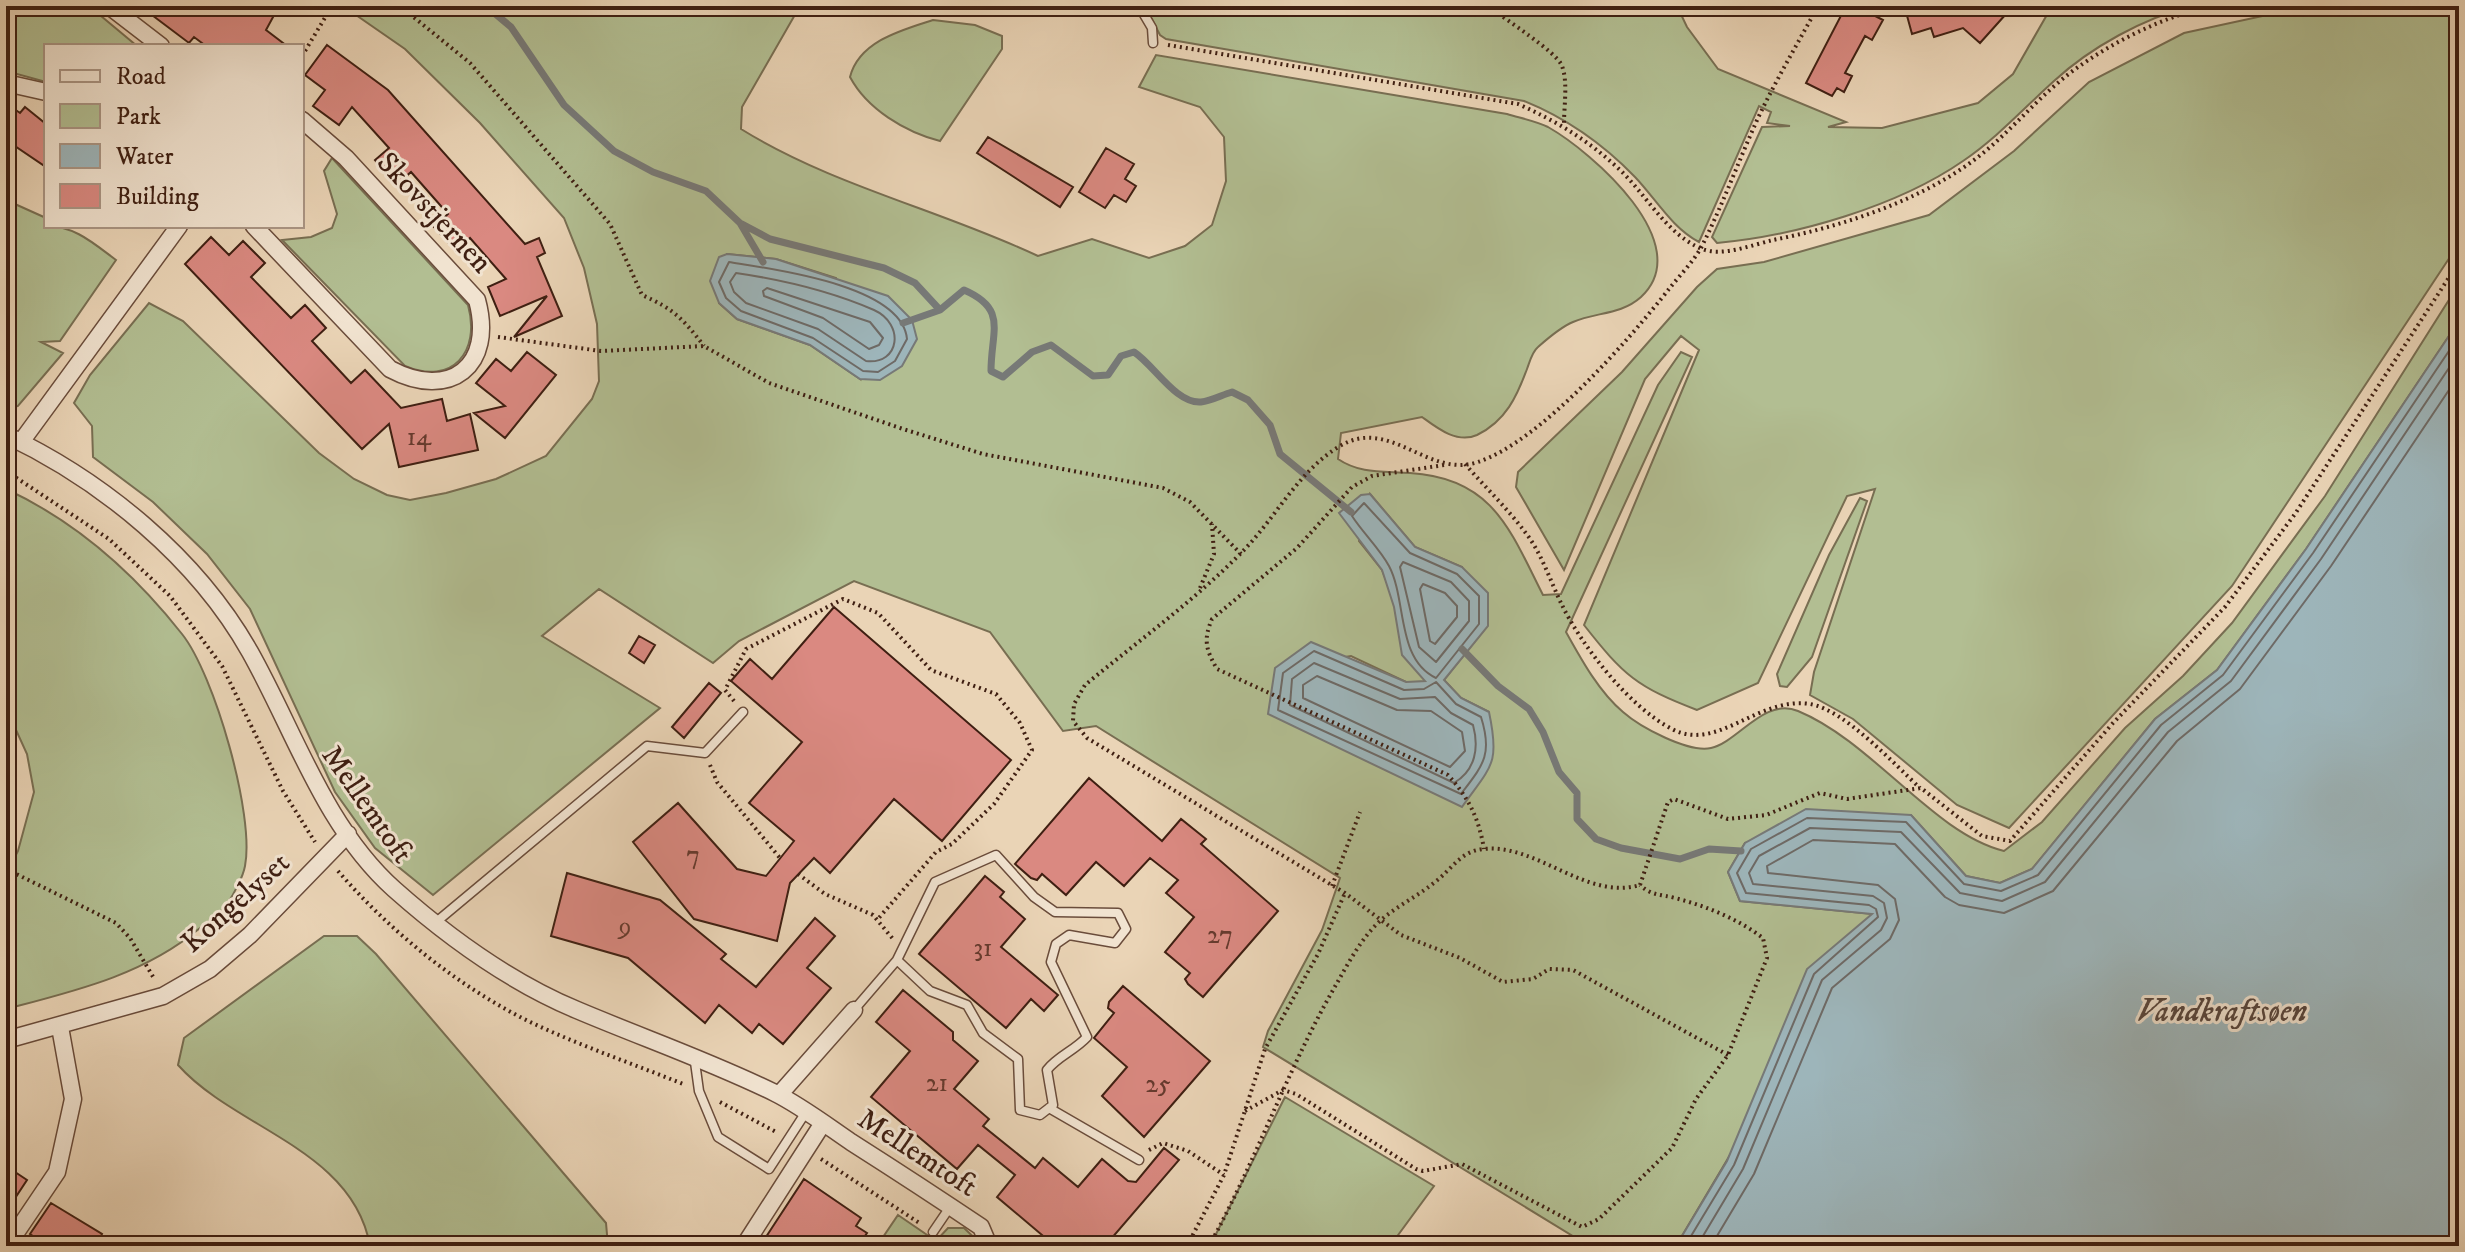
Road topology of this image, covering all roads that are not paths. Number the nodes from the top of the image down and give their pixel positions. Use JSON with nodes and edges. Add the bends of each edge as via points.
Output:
{"nodes":[{"id":1,"x":109,"y":6,"type":"edge"},
{"id":2,"x":1139,"y":6,"type":"edge"},
{"id":3,"x":1153,"y":43,"type":"road end"},
{"id":4,"x":158,"y":44,"type":"edge"},
{"id":5,"x":6,"y":83,"type":"edge"},
{"id":6,"x":44,"y":92,"type":"edge"},
{"id":7,"x":304,"y":122,"type":"edge"},
{"id":8,"x":177,"y":228,"type":"edge"},
{"id":9,"x":256,"y":228,"type":"edge"},
{"id":10,"x":13,"y":439,"type":"edge"},
{"id":11,"x":743,"y":712,"type":"road end"},
{"id":12,"x":348,"y":834,"type":"junction"},
{"id":13,"x":435,"y":923,"type":"junction"},
{"id":14,"x":899,"y":956,"type":"junction"},
{"id":15,"x":854,"y":1010,"type":"joint"},
{"id":16,"x":60,"y":1027,"type":"junction"},
{"id":17,"x":6,"y":1040,"type":"edge"},
{"id":18,"x":694,"y":1055,"type":"junction"},
{"id":19,"x":779,"y":1095,"type":"junction"},
{"id":20,"x":1049,"y":1108,"type":"junction"},
{"id":21,"x":806,"y":1112,"type":"junction"},
{"id":22,"x":823,"y":1123,"type":"junction"},
{"id":23,"x":1139,"y":1160,"type":"road end"},
{"id":24,"x":950,"y":1206,"type":"junction"},
{"id":25,"x":933,"y":1232,"type":"road end"},
{"id":26,"x":11,"y":1244,"type":"edge"},
{"id":27,"x":744,"y":1246,"type":"edge"},
{"id":28,"x":989,"y":1246,"type":"edge"}],
"edges":[{"from":1,"to":4,"type":"street"},
{"from":2,"to":3,"type":"lane","via":[[1152,28]]},
{"from":5,"to":6,"type":"street"},
{"from":7,"to":9,"type":"street","name":"Skovstjernen","via":[[346,158],[477,300],[484,324],[470,363],[453,378],[429,383],[390,369]]},
{"from":8,"to":10,"type":"street"},
{"from":10,"to":12,"type":"street","name":"Mellemtoft","via":[[112,499],[192,571],[249,650],[309,773]]},
{"from":11,"to":13,"type":"lane","via":[[705,753],[647,746]]},
{"from":12,"to":13,"type":"street","name":"Mellemtoft","via":[[390,886]]},
{"from":12,"to":16,"type":"street","name":"Kongelyset","via":[[210,969],[163,996]]},
{"from":13,"to":18,"type":"street","name":"Mellemtoft","via":[[506,974],[575,1010]]},
{"from":14,"to":15,"type":"lane"},
{"from":14,"to":20,"type":"lane","via":[[930,991],[967,1005],[983,1033],[1018,1059],[1020,1110],[1040,1115]]},
{"from":14,"to":20,"type":"lane","via":[[935,882],[996,855],[1055,912],[1118,913],[1126,929],[1115,943],[1069,935],[1056,944],[1051,962],[1087,1037],[1047,1070],[1053,1105]]},
{"from":15,"to":19,"type":"street"},
{"from":16,"to":17,"type":"street","name":"Kongelyset"},
{"from":16,"to":26,"type":"street","via":[[73,1099],[57,1172]]},
{"from":18,"to":19,"type":"street","name":"Mellemtoft"},
{"from":18,"to":21,"type":"lane","via":[[699,1091],[718,1137],[769,1169]]},
{"from":19,"to":21,"type":"street","name":"Mellemtoft"},
{"from":20,"to":23,"type":"lane"},
{"from":21,"to":22,"type":"street","name":"Mellemtoft"},
{"from":22,"to":24,"type":"street","name":"Mellemtoft"},
{"from":22,"to":27,"type":"street"},
{"from":24,"to":25,"type":"lane"},
{"from":24,"to":28,"type":"street","name":"Mellemtoft","via":[[981,1227]]}]}
